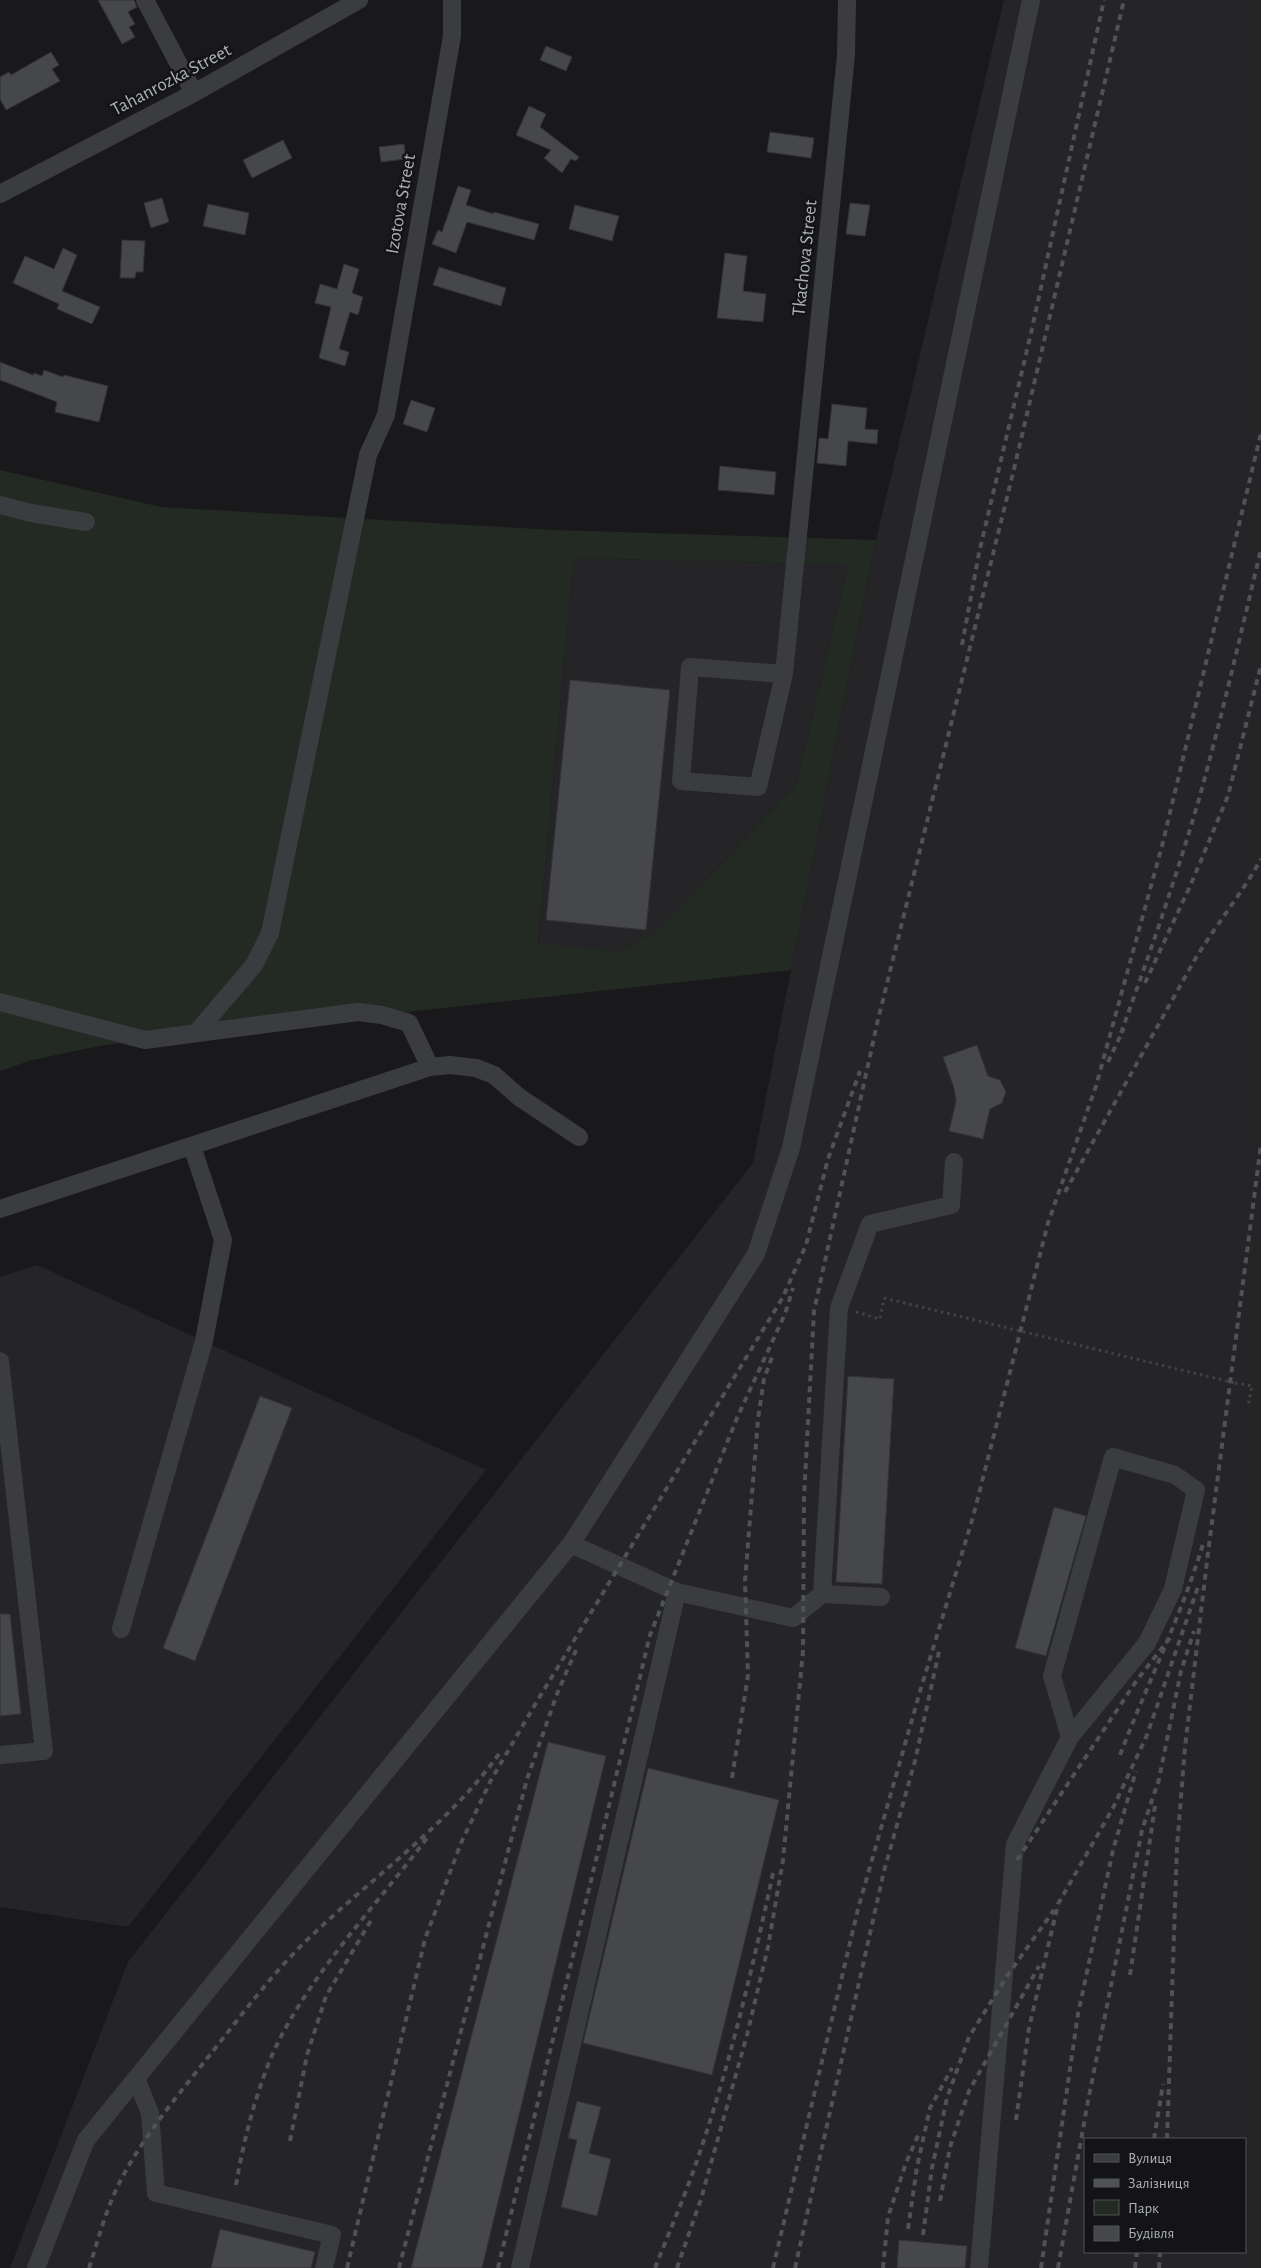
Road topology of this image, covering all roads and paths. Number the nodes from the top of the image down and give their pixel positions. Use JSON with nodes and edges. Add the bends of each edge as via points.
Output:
{"nodes":[{"id":1,"x":145,"y":0,"type":"edge"},
{"id":2,"x":359,"y":0,"type":"edge"},
{"id":3,"x":452,"y":0,"type":"edge"},
{"id":4,"x":847,"y":0,"type":"edge"},
{"id":5,"x":1031,"y":0,"type":"edge"},
{"id":6,"x":194,"y":93,"type":"junction"},
{"id":7,"x":0,"y":194,"type":"edge"},
{"id":8,"x":0,"y":505,"type":"edge"},
{"id":9,"x":86,"y":522,"type":"dead end"},
{"id":10,"x":784,"y":674,"type":"junction"},
{"id":11,"x":0,"y":1002,"type":"edge"},
{"id":12,"x":196,"y":1033,"type":"junction"},
{"id":13,"x":430,"y":1067,"type":"junction"},
{"id":14,"x":579,"y":1137,"type":"dead end"},
{"id":15,"x":192,"y":1146,"type":"junction"},
{"id":16,"x":954,"y":1162,"type":"dead end"},
{"id":17,"x":0,"y":1209,"type":"edge"},
{"id":18,"x":839,"y":1308,"type":"junction"},
{"id":19,"x":0,"y":1361,"type":"edge"},
{"id":20,"x":1248,"y":1406,"type":"dead end"},
{"id":21,"x":571,"y":1544,"type":"junction"},
{"id":22,"x":677,"y":1592,"type":"junction"},
{"id":23,"x":822,"y":1594,"type":"junction"},
{"id":24,"x":881,"y":1597,"type":"dead end"},
{"id":25,"x":121,"y":1629,"type":"dead end"},
{"id":26,"x":1070,"y":1737,"type":"junction"},
{"id":27,"x":0,"y":1755,"type":"edge"},
{"id":28,"x":136,"y":2078,"type":"junction"},
{"id":29,"x":36,"y":2268,"type":"edge"},
{"id":30,"x":324,"y":2268,"type":"edge"},
{"id":31,"x":520,"y":2268,"type":"edge"},
{"id":32,"x":979,"y":2268,"type":"edge"}],
"edges":[{"from":1,"to":6,"type":"street"},
{"from":2,"to":6,"type":"street","name":"Tahanrozka Street"},
{"from":3,"to":12,"type":"street","name":"Izotova Street","via":[[452,36],[386,415],[368,455],[270,933],[254,964]]},
{"from":4,"to":10,"type":"street","name":"Tkachova Street","via":[[846,55]]},
{"from":5,"to":21,"type":"street","via":[[791,1148],[756,1254]]},
{"from":6,"to":7,"type":"street","name":"Tahanrozka Street"},
{"from":8,"to":9,"type":"street"},
{"from":10,"to":10,"type":"street","name":"Tkachova Street","via":[[690,667],[681,781],[758,787]]},
{"from":11,"to":12,"type":"street","via":[[145,1040]]},
{"from":12,"to":13,"type":"street","via":[[358,1012],[382,1014],[409,1023]]},
{"from":13,"to":14,"type":"street","via":[[450,1064],[494,1075],[519,1097]]},
{"from":13,"to":15,"type":"street"},
{"from":15,"to":17,"type":"street"},
{"from":15,"to":25,"type":"street","via":[[223,1240],[204,1341]]},
{"from":16,"to":18,"type":"street","via":[[951,1204],[870,1224]]},
{"from":18,"to":20,"type":"path","bridge":true,"via":[[880,1319],[884,1298],[894,1300],[1252,1386]]},
{"from":18,"to":23,"type":"street"},
{"from":19,"to":27,"type":"street","via":[[44,1751]]},
{"from":21,"to":22,"type":"street"},
{"from":21,"to":28,"type":"street"},
{"from":22,"to":23,"type":"street","via":[[793,1618]]},
{"from":22,"to":31,"type":"street"},
{"from":23,"to":24,"type":"street"},
{"from":26,"to":26,"type":"street","via":[[1052,1676],[1113,1458],[1175,1475],[1196,1490],[1173,1589],[1147,1643]]},
{"from":26,"to":32,"type":"street","via":[[1015,1844]]},
{"from":28,"to":29,"type":"street","via":[[86,2140]]},
{"from":28,"to":30,"type":"street","via":[[150,2113],[156,2192],[332,2235]]}]}
